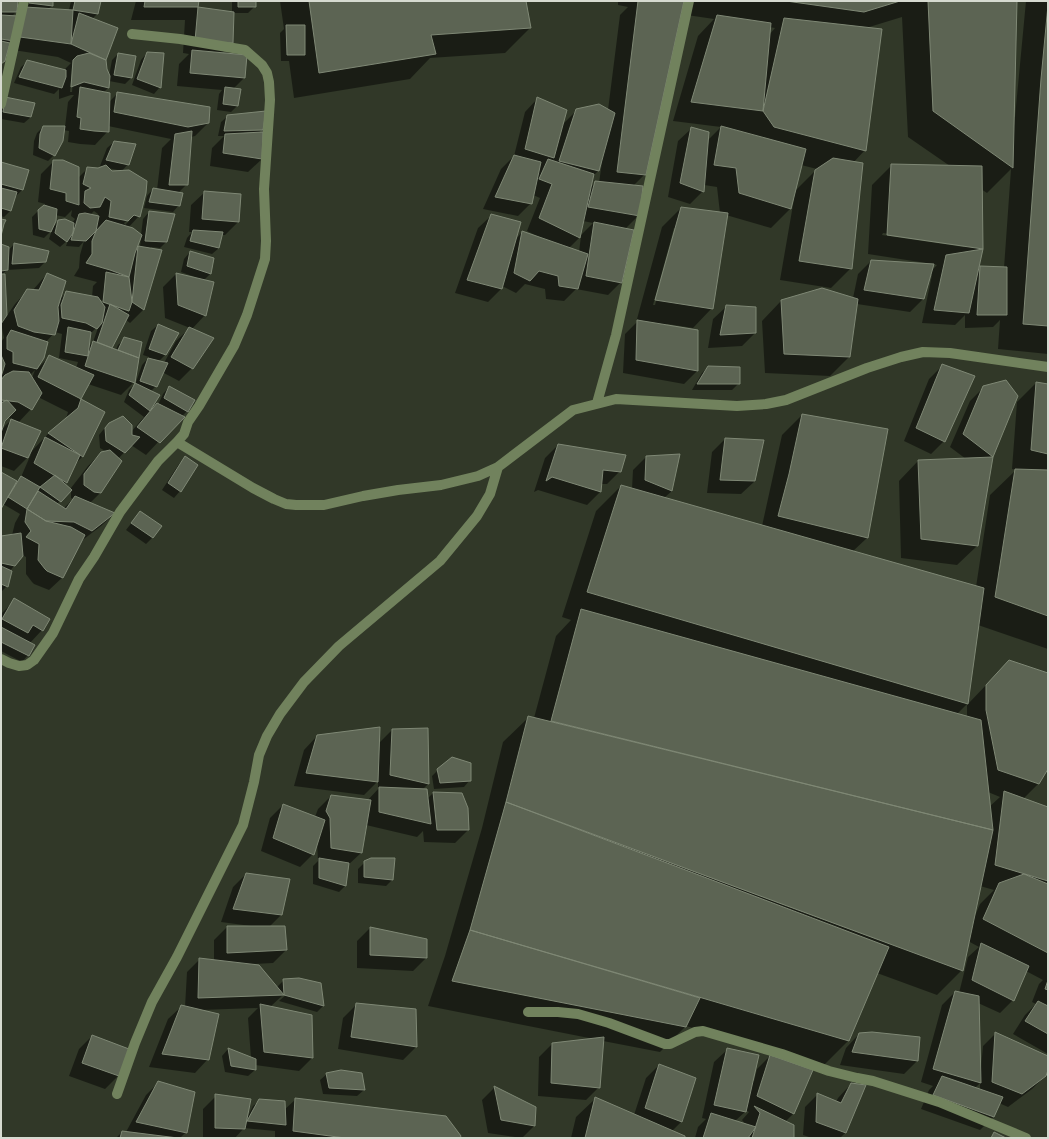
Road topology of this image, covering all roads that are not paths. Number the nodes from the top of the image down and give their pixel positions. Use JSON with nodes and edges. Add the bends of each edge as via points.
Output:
{"nodes":[{"id":1,"x":24,"y":1,"type":"edge"},
{"id":2,"x":689,"y":1,"type":"edge"},
{"id":3,"x":132,"y":34,"type":"dead end"},
{"id":4,"x":1,"y":104,"type":"edge"},
{"id":5,"x":1048,"y":367,"type":"edge"},
{"id":6,"x":597,"y":403,"type":"junction"},
{"id":7,"x":177,"y":442,"type":"junction"},
{"id":8,"x":498,"y":467,"type":"junction"},
{"id":9,"x":1,"y":660,"type":"edge"},
{"id":10,"x":528,"y":1012,"type":"dead end"},
{"id":11,"x":117,"y":1094,"type":"dead end"},
{"id":12,"x":1026,"y":1138,"type":"edge"}],
"edges":[{"from":1,"to":4,"type":"street"},
{"from":2,"to":6,"type":"street","via":[[618,328]]},
{"from":3,"to":7,"type":"street","via":[[245,50],[262,65],[269,82],[264,189],[265,259],[234,346]]},
{"from":5,"to":6,"type":"street","via":[[950,353],[923,352],[867,368],[786,400],[766,404],[737,406],[616,399]]},
{"from":6,"to":8,"type":"street","via":[[573,410]]},
{"from":7,"to":8,"type":"street","via":[[274,499],[286,504],[306,506],[442,485],[478,476]]},
{"from":7,"to":9,"type":"street","via":[[158,461],[120,512],[79,579],[54,633],[34,660],[27,665],[19,666]]},
{"from":8,"to":11,"type":"street","via":[[490,494],[477,516],[440,561],[339,646],[304,682],[266,736],[243,825],[152,1002]]},
{"from":10,"to":12,"type":"street","via":[[578,1014],[665,1044],[702,1031],[939,1102]]}]}
